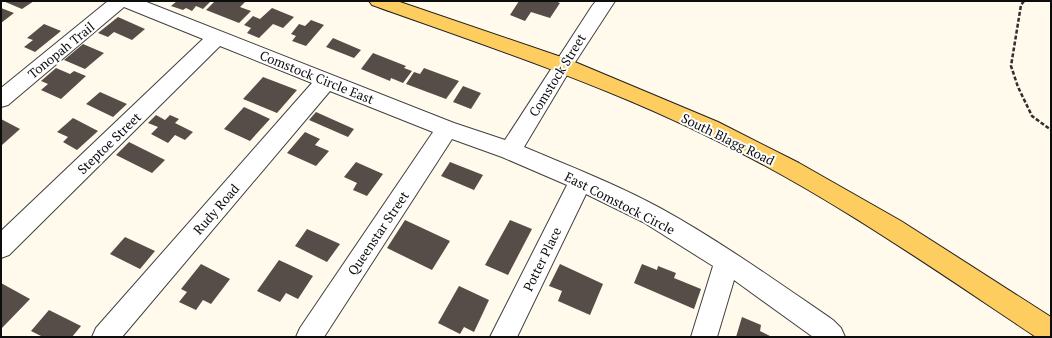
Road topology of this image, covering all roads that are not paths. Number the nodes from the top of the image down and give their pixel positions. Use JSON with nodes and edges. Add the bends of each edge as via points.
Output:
{"nodes":[{"id":1,"x":120,"y":1,"type":"edge"},
{"id":2,"x":126,"y":1,"type":"edge"},
{"id":3,"x":378,"y":1,"type":"edge"},
{"id":4,"x":606,"y":1,"type":"edge"},
{"id":5,"x":216,"y":38,"type":"junction"},
{"id":6,"x":563,"y":65,"type":"junction"},
{"id":7,"x":326,"y":80,"type":"junction"},
{"id":8,"x":1,"y":99,"type":"edge"},
{"id":9,"x":447,"y":129,"type":"junction"},
{"id":10,"x":510,"y":151,"type":"junction"},
{"id":11,"x":581,"y":181,"type":"junction"},
{"id":12,"x":1,"y":247,"type":"edge"},
{"id":13,"x":727,"y":261,"type":"junction"},
{"id":14,"x":1051,"y":332,"type":"edge"},
{"id":15,"x":105,"y":337,"type":"edge"},
{"id":16,"x":309,"y":337,"type":"edge"},
{"id":17,"x":503,"y":337,"type":"edge"},
{"id":18,"x":704,"y":337,"type":"edge"},
{"id":19,"x":832,"y":337,"type":"edge"}],
"edges":[{"from":1,"to":8,"type":"street","name":"Tonopah Trail"},
{"from":2,"to":5,"type":"street","name":"Comstock Circle East"},
{"from":3,"to":6,"type":"main road","name":"South Blagg Road"},
{"from":4,"to":6,"type":"street","name":"Comstock Street"},
{"from":5,"to":7,"type":"street","name":"Comstock Circle East"},
{"from":5,"to":12,"type":"street","name":"Steptoe Street"},
{"from":6,"to":10,"type":"street","name":"Comstock Street"},
{"from":6,"to":14,"type":"main road","name":"South Blagg Road","via":[[711,128],[791,170],[893,228]]},
{"from":7,"to":9,"type":"street","name":"Comstock Circle East"},
{"from":7,"to":15,"type":"street","name":"Rudy Road"},
{"from":9,"to":10,"type":"street","name":"Comstock Circle East"},
{"from":9,"to":16,"type":"street","name":"Queenstar Street"},
{"from":10,"to":11,"type":"street","name":"East Comstock Circle"},
{"from":11,"to":13,"type":"street","name":"East Comstock Circle","via":[[651,215]]},
{"from":11,"to":17,"type":"street","name":"Potter Place"},
{"from":13,"to":18,"type":"street"},
{"from":13,"to":19,"type":"street","name":"East Comstock Circle","via":[[812,320]]}]}
